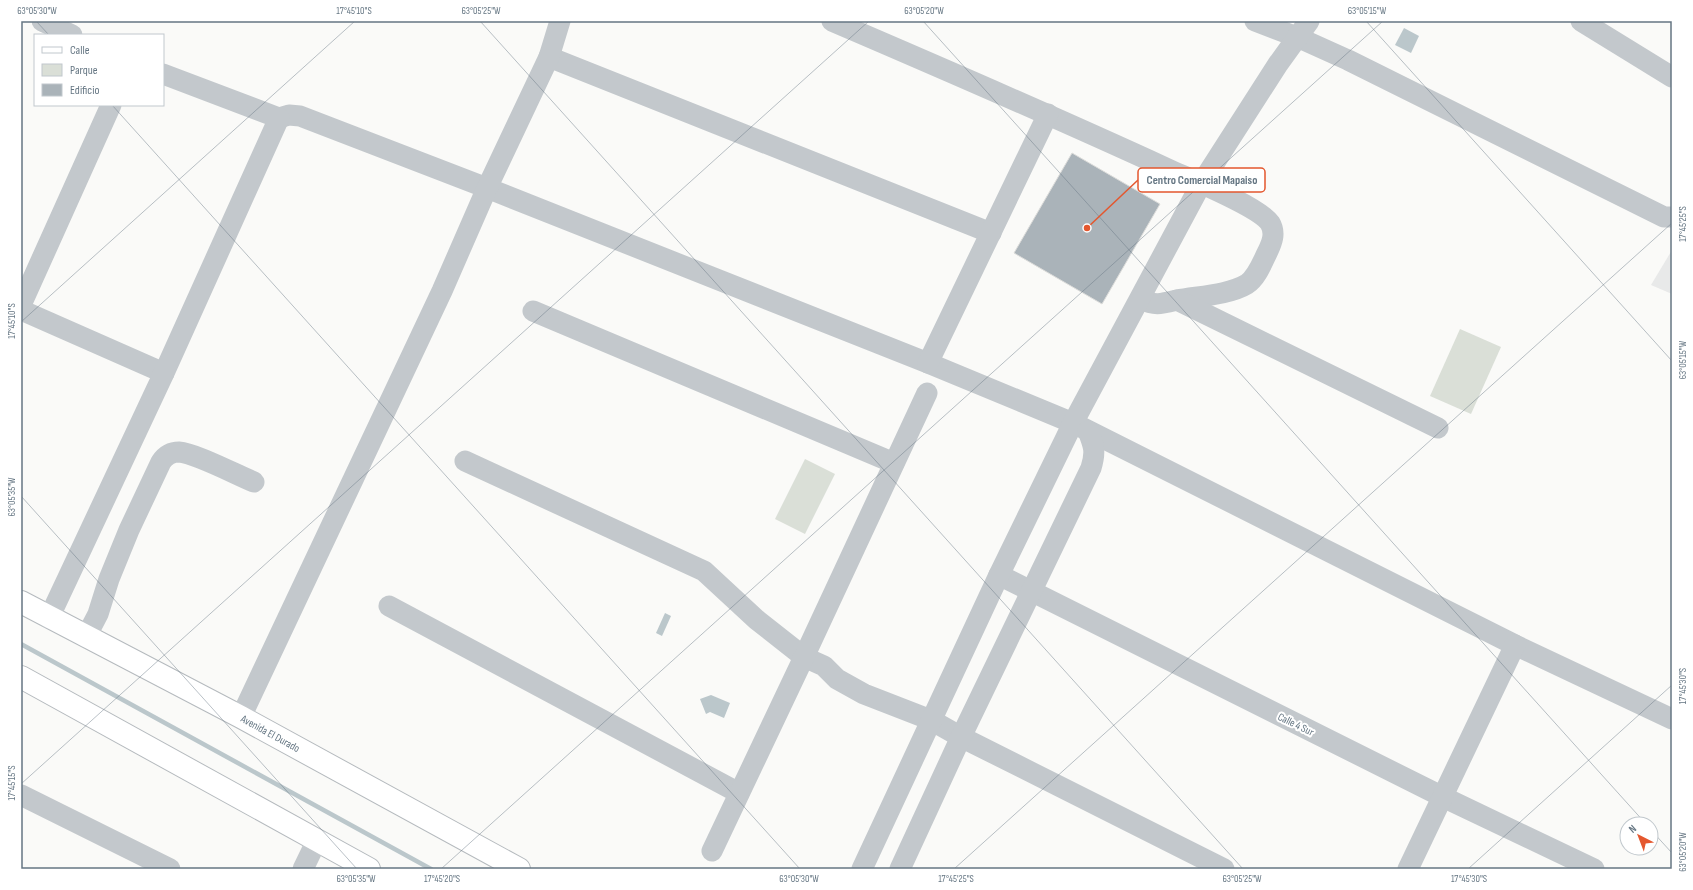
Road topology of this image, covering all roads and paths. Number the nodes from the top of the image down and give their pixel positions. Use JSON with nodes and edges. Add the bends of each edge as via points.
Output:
{"nodes":[{"id":1,"x":42,"y":21,"type":"edge"},
{"id":2,"x":560,"y":21,"type":"edge"},
{"id":3,"x":832,"y":21,"type":"edge"},
{"id":4,"x":1255,"y":21,"type":"edge"},
{"id":5,"x":1581,"y":21,"type":"edge"},
{"id":6,"x":1303,"y":29,"type":"edge"},
{"id":7,"x":70,"y":34,"type":"edge"},
{"id":8,"x":549,"y":57,"type":"junction"},
{"id":9,"x":164,"y":74,"type":"edge"},
{"id":10,"x":1672,"y":77,"type":"edge"},
{"id":11,"x":111,"y":106,"type":"edge"},
{"id":12,"x":1048,"y":114,"type":"junction"},
{"id":13,"x":279,"y":118,"type":"junction"},
{"id":14,"x":1201,"y":184,"type":"junction"},
{"id":15,"x":487,"y":188,"type":"junction"},
{"id":16,"x":1672,"y":217,"type":"edge"},
{"id":17,"x":991,"y":234,"type":"junction"},
{"id":18,"x":1140,"y":299,"type":"junction"},
{"id":19,"x":1177,"y":300,"type":"junction"},
{"id":20,"x":21,"y":305,"type":"edge"},
{"id":21,"x":21,"y":310,"type":"edge"},
{"id":22,"x":533,"y":311,"type":"dead end"},
{"id":23,"x":928,"y":363,"type":"junction"},
{"id":24,"x":164,"y":373,"type":"junction"},
{"id":25,"x":927,"y":393,"type":"dead end"},
{"id":26,"x":1080,"y":427,"type":"junction"},
{"id":27,"x":1438,"y":428,"type":"dead end"},
{"id":28,"x":465,"y":461,"type":"dead end"},
{"id":29,"x":894,"y":463,"type":"junction"},
{"id":30,"x":254,"y":482,"type":"dead end"},
{"id":31,"x":999,"y":574,"type":"junction"},
{"id":32,"x":1031,"y":592,"type":"junction"},
{"id":33,"x":21,"y":602,"type":"edge"},
{"id":34,"x":390,"y":606,"type":"dead end"},
{"id":35,"x":49,"y":618,"type":"junction"},
{"id":36,"x":86,"y":637,"type":"junction"},
{"id":37,"x":1515,"y":645,"type":"junction"},
{"id":38,"x":804,"y":657,"type":"junction"},
{"id":39,"x":23,"y":683,"type":"edge"},
{"id":40,"x":241,"y":717,"type":"junction"},
{"id":41,"x":931,"y":720,"type":"junction"},
{"id":42,"x":1672,"y":720,"type":"edge"},
{"id":43,"x":961,"y":737,"type":"junction"},
{"id":44,"x":739,"y":794,"type":"junction"},
{"id":45,"x":21,"y":795,"type":"edge"},
{"id":46,"x":1442,"y":797,"type":"junction"},
{"id":47,"x":317,"y":840,"type":"junction"},
{"id":48,"x":712,"y":850,"type":"dead end"},
{"id":49,"x":170,"y":869,"type":"edge"},
{"id":50,"x":303,"y":869,"type":"edge"},
{"id":51,"x":369,"y":869,"type":"edge"},
{"id":52,"x":519,"y":869,"type":"edge"},
{"id":53,"x":862,"y":869,"type":"edge"},
{"id":54,"x":900,"y":869,"type":"edge"},
{"id":55,"x":1224,"y":869,"type":"edge"},
{"id":56,"x":1408,"y":869,"type":"edge"},
{"id":57,"x":1594,"y":869,"type":"edge"}],
"edges":[{"from":1,"to":7,"type":"street"},
{"from":2,"to":8,"type":"street"},
{"from":3,"to":12,"type":"street"},
{"from":4,"to":6,"type":"street"},
{"from":5,"to":10,"type":"street"},
{"from":6,"to":14,"type":"street"},
{"from":6,"to":16,"type":"street","via":[[1348,60],[1664,217]]},
{"from":8,"to":15,"type":"street"},
{"from":8,"to":17,"type":"street"},
{"from":9,"to":13,"type":"street"},
{"from":11,"to":20,"type":"street"},
{"from":12,"to":14,"type":"street"},
{"from":12,"to":17,"type":"street"},
{"from":13,"to":15,"type":"street","via":[[289,114],[300,116]]},
{"from":13,"to":24,"type":"street"},
{"from":14,"to":18,"type":"street"},
{"from":14,"to":19,"type":"street","via":[[1249,206],[1270,223],[1274,235],[1272,245],[1247,284],[1229,291]]},
{"from":15,"to":23,"type":"street"},
{"from":15,"to":40,"type":"street","via":[[442,291]]},
{"from":17,"to":23,"type":"street"},
{"from":18,"to":19,"type":"street","via":[[1150,304]]},
{"from":18,"to":26,"type":"street"},
{"from":19,"to":27,"type":"street"},
{"from":21,"to":24,"type":"street"},
{"from":22,"to":29,"type":"street"},
{"from":23,"to":26,"type":"street"},
{"from":24,"to":35,"type":"street"},
{"from":25,"to":29,"type":"street"},
{"from":26,"to":31,"type":"street"},
{"from":26,"to":32,"type":"street","via":[[1093,443],[1095,454],[1091,468]]},
{"from":26,"to":37,"type":"street"},
{"from":28,"to":38,"type":"street","via":[[704,571],[757,620]]},
{"from":29,"to":38,"type":"street"},
{"from":30,"to":36,"type":"street","via":[[190,455],[178,452],[165,457],[129,530],[98,614]]},
{"from":31,"to":32,"type":"street","name":"Calle 4 Sur"},
{"from":31,"to":41,"type":"street"},
{"from":32,"to":43,"type":"street"},
{"from":32,"to":46,"type":"street","name":"Calle 4 Sur"},
{"from":33,"to":35,"type":"main road","name":"Avenida El Durado"},
{"from":34,"to":44,"type":"street"},
{"from":35,"to":36,"type":"main road","name":"Avenida El Durado"},
{"from":36,"to":40,"type":"main road","name":"Avenida El Durado"},
{"from":37,"to":42,"type":"street"},
{"from":37,"to":46,"type":"street"},
{"from":38,"to":41,"type":"street","via":[[824,666],[842,668],[869,680],[891,696],[903,709]]},
{"from":38,"to":44,"type":"street"},
{"from":39,"to":47,"type":"main road"},
{"from":40,"to":52,"type":"main road","name":"Avenida El Durado"},
{"from":41,"to":43,"type":"street"},
{"from":41,"to":53,"type":"street"},
{"from":43,"to":54,"type":"street"},
{"from":43,"to":55,"type":"street"},
{"from":44,"to":48,"type":"street"},
{"from":45,"to":49,"type":"street"},
{"from":46,"to":56,"type":"street"},
{"from":46,"to":57,"type":"street","name":"Calle 4 Sur"},
{"from":47,"to":50,"type":"street"},
{"from":47,"to":51,"type":"main road"}]}
